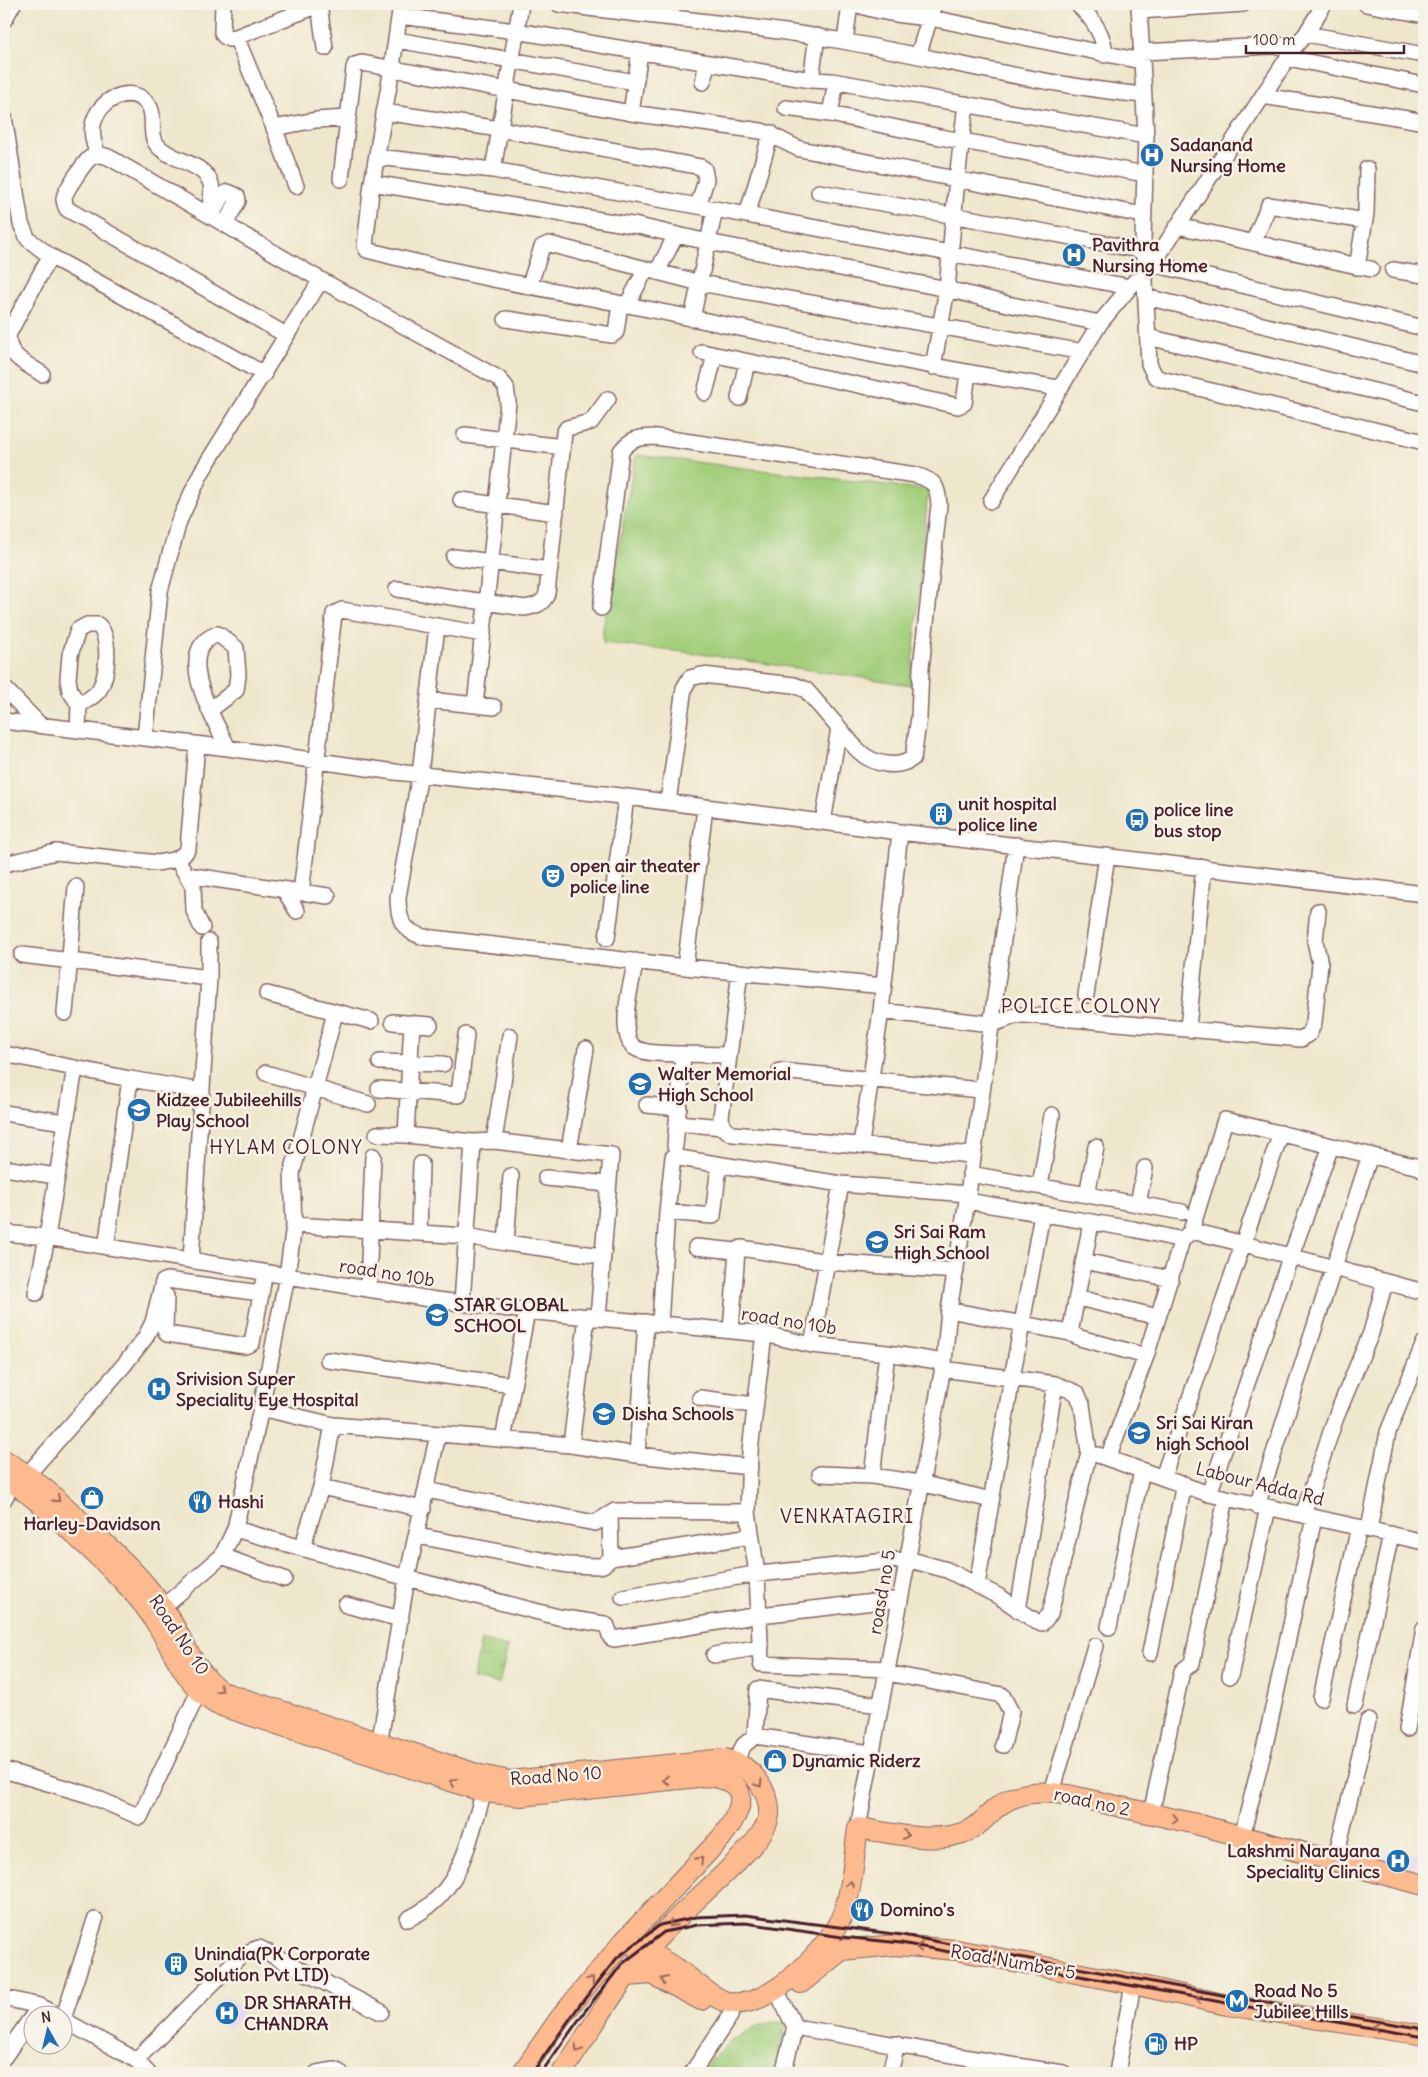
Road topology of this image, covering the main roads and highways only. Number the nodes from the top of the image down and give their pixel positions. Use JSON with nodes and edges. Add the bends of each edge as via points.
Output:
{"nodes":[{"id":1,"x":4,"y":1460,"type":"edge"},
{"id":2,"x":12,"y":1483,"type":"edge"},
{"id":3,"x":378,"y":1750,"type":"junction"},
{"id":4,"x":1424,"y":1885,"type":"edge"},
{"id":5,"x":624,"y":1941,"type":"junction"},
{"id":6,"x":833,"y":1947,"type":"junction"},
{"id":7,"x":646,"y":1951,"type":"junction"},
{"id":8,"x":627,"y":1976,"type":"junction"},
{"id":9,"x":732,"y":2010,"type":"junction"},
{"id":10,"x":1424,"y":2036,"type":"edge"},
{"id":11,"x":522,"y":2073,"type":"edge"},
{"id":12,"x":562,"y":2073,"type":"edge"}],
"edges":[{"from":1,"to":2,"type":"main road","name":"Road No 10"},
{"from":2,"to":3,"type":"main road","name":"Road No 10","one_way":true,"via":[[45,1488],[127,1564],[163,1607],[214,1687]]},
{"from":2,"to":3,"type":"main road","name":"Road No 10","via":[[36,1499],[116,1574],[151,1615],[187,1676],[216,1704]]},
{"from":5,"to":3,"type":"main road","name":"Road No 10","one_way":true,"via":[[734,1821],[740,1807],[740,1794],[734,1784],[724,1778],[707,1776],[521,1796],[484,1792]]},
{"from":3,"to":7,"type":"main road","name":"Road No 10","one_way":true,"via":[[510,1781],[725,1759],[754,1776],[767,1799],[769,1813],[766,1826],[744,1854]]},
{"from":6,"to":4,"type":"main road","name":"road no 2","one_way":true,"via":[[851,1879],[858,1828],[922,1837],[949,1836],[970,1831],[1002,1803],[1018,1795],[1052,1792],[1242,1836]]},
{"from":5,"to":7,"type":"main road"},
{"from":11,"to":5,"type":"main road","name":"Road No 10","one_way":true,"via":[[560,2018]]},
{"from":6,"to":9,"type":"main road","via":[[818,1971],[778,1993],[754,2013],[742,2016]]},
{"from":10,"to":6,"type":"main road","name":"Road Number 5","one_way":true,"via":[[1227,2005],[958,1950],[895,1945]]},
{"from":7,"to":8,"type":"main road"},
{"from":7,"to":9,"type":"main road","via":[[676,1968]]},
{"from":9,"to":8,"type":"main road","one_way":true,"via":[[652,1974]]},
{"from":8,"to":12,"type":"main road","one_way":true}]}
